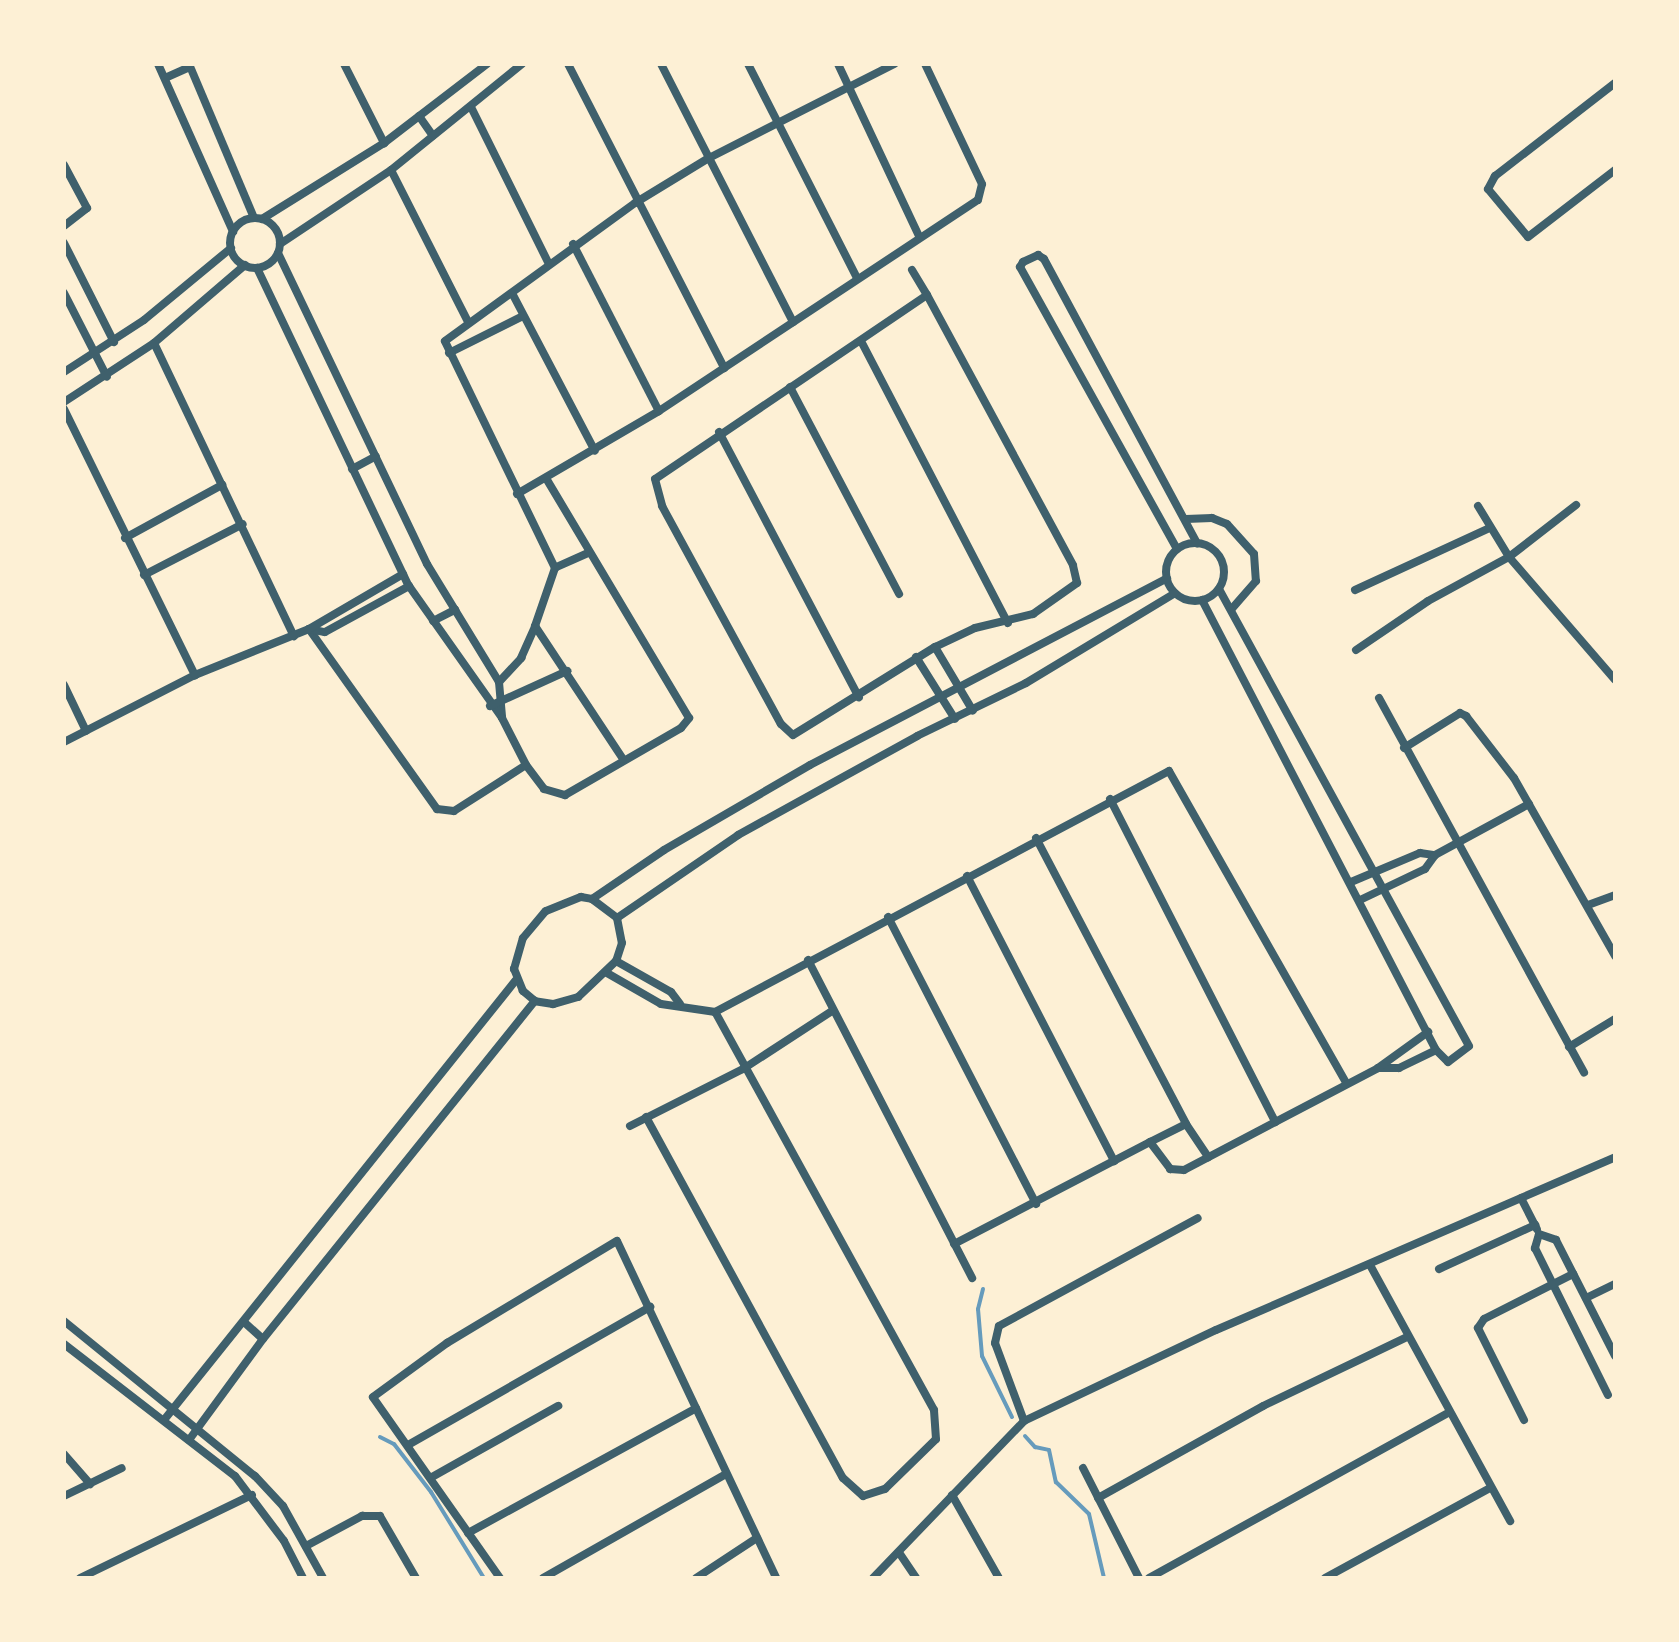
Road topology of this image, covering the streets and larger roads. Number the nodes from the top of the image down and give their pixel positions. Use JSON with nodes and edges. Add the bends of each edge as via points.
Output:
{"nodes":[{"id":1,"x":158,"y":64,"type":"edge"},
{"id":2,"x":344,"y":64,"type":"edge"},
{"id":3,"x":487,"y":64,"type":"edge"},
{"id":4,"x":522,"y":64,"type":"edge"},
{"id":5,"x":568,"y":64,"type":"edge"},
{"id":6,"x":661,"y":64,"type":"edge"},
{"id":7,"x":748,"y":64,"type":"edge"},
{"id":8,"x":838,"y":64,"type":"edge"},
{"id":9,"x":894,"y":64,"type":"edge"},
{"id":10,"x":925,"y":64,"type":"edge"},
{"id":11,"x":189,"y":66,"type":"edge"},
{"id":12,"x":165,"y":78,"type":"junction"},
{"id":13,"x":1615,"y":83,"type":"edge"},
{"id":14,"x":850,"y":87,"type":"junction"},
{"id":15,"x":471,"y":107,"type":"junction"},
{"id":16,"x":419,"y":116,"type":"junction"},
{"id":17,"x":781,"y":123,"type":"junction"},
{"id":18,"x":433,"y":136,"type":"junction"},
{"id":19,"x":384,"y":143,"type":"junction"},
{"id":20,"x":707,"y":159,"type":"junction"},
{"id":21,"x":64,"y":165,"type":"edge"},
{"id":22,"x":391,"y":170,"type":"junction"},
{"id":23,"x":1615,"y":170,"type":"edge"},
{"id":24,"x":68,"y":184,"type":"edge"},
{"id":25,"x":635,"y":203,"type":"junction"},
{"id":26,"x":258,"y":219,"type":"junction"},
{"id":27,"x":64,"y":226,"type":"edge"},
{"id":28,"x":233,"y":232,"type":"junction"},
{"id":29,"x":919,"y":236,"type":"junction"},
{"id":30,"x":64,"y":243,"type":"edge"},
{"id":31,"x":573,"y":244,"type":"junction"},
{"id":32,"x":231,"y":248,"type":"junction"},
{"id":33,"x":279,"y":249,"type":"junction"},
{"id":34,"x":548,"y":262,"type":"junction"},
{"id":35,"x":245,"y":265,"type":"junction"},
{"id":36,"x":257,"y":268,"type":"junction"},
{"id":37,"x":912,"y":270,"type":"dead end"},
{"id":38,"x":857,"y":278,"type":"junction"},
{"id":39,"x":64,"y":293,"type":"edge"},
{"id":40,"x":512,"y":293,"type":"junction"},
{"id":41,"x":927,"y":295,"type":"junction"},
{"id":42,"x":523,"y":316,"type":"junction"},
{"id":43,"x":468,"y":322,"type":"junction"},
{"id":44,"x":793,"y":322,"type":"junction"},
{"id":45,"x":861,"y":341,"type":"junction"},
{"id":46,"x":114,"y":342,"type":"junction"},
{"id":47,"x":154,"y":343,"type":"junction"},
{"id":48,"x":449,"y":353,"type":"junction"},
{"id":49,"x":94,"y":355,"type":"junction"},
{"id":50,"x":724,"y":368,"type":"junction"},
{"id":51,"x":64,"y":372,"type":"edge"},
{"id":52,"x":107,"y":377,"type":"junction"},
{"id":53,"x":790,"y":387,"type":"junction"},
{"id":54,"x":64,"y":402,"type":"edge"},
{"id":55,"x":64,"y":409,"type":"edge"},
{"id":56,"x":659,"y":411,"type":"junction"},
{"id":57,"x":719,"y":432,"type":"junction"},
{"id":58,"x":595,"y":451,"type":"junction"},
{"id":59,"x":376,"y":456,"type":"junction"},
{"id":60,"x":352,"y":469,"type":"junction"},
{"id":61,"x":546,"y":478,"type":"junction"},
{"id":62,"x":222,"y":485,"type":"junction"},
{"id":63,"x":517,"y":494,"type":"junction"},
{"id":64,"x":1576,"y":505,"type":"dead end"},
{"id":65,"x":1478,"y":506,"type":"dead end"},
{"id":66,"x":1186,"y":519,"type":"junction"},
{"id":67,"x":243,"y":524,"type":"junction"},
{"id":68,"x":1490,"y":528,"type":"junction"},
{"id":69,"x":125,"y":538,"type":"junction"},
{"id":70,"x":1197,"y":543,"type":"junction"},
{"id":71,"x":1177,"y":549,"type":"junction"},
{"id":72,"x":588,"y":553,"type":"junction"},
{"id":73,"x":1509,"y":557,"type":"junction"},
{"id":74,"x":555,"y":568,"type":"junction"},
{"id":75,"x":403,"y":574,"type":"junction"},
{"id":76,"x":144,"y":575,"type":"junction"},
{"id":77,"x":1167,"y":578,"type":"junction"},
{"id":78,"x":409,"y":586,"type":"junction"},
{"id":79,"x":1219,"y":589,"type":"junction"},
{"id":80,"x":1355,"y":590,"type":"dead end"},
{"id":81,"x":1175,"y":593,"type":"junction"},
{"id":82,"x":899,"y":594,"type":"dead end"},
{"id":83,"x":1202,"y":600,"type":"junction"},
{"id":84,"x":1232,"y":609,"type":"junction"},
{"id":85,"x":455,"y":610,"type":"junction"},
{"id":86,"x":433,"y":621,"type":"junction"},
{"id":87,"x":1008,"y":623,"type":"junction"},
{"id":88,"x":535,"y":626,"type":"junction"},
{"id":89,"x":309,"y":629,"type":"junction"},
{"id":90,"x":294,"y":636,"type":"junction"},
{"id":91,"x":935,"y":647,"type":"junction"},
{"id":92,"x":1356,"y":650,"type":"dead end"},
{"id":93,"x":916,"y":657,"type":"junction"},
{"id":94,"x":567,"y":671,"type":"junction"},
{"id":95,"x":195,"y":675,"type":"junction"},
{"id":96,"x":1615,"y":680,"type":"edge"},
{"id":97,"x":499,"y":682,"type":"junction"},
{"id":98,"x":64,"y":685,"type":"edge"},
{"id":99,"x":959,"y":688,"type":"junction"},
{"id":100,"x":940,"y":696,"type":"junction"},
{"id":101,"x":503,"y":697,"type":"junction"},
{"id":102,"x":859,"y":697,"type":"junction"},
{"id":103,"x":1379,"y":698,"type":"dead end"},
{"id":104,"x":490,"y":706,"type":"junction"},
{"id":105,"x":973,"y":711,"type":"junction"},
{"id":106,"x":502,"y":718,"type":"junction"},
{"id":107,"x":955,"y":719,"type":"junction"},
{"id":108,"x":86,"y":731,"type":"junction"},
{"id":109,"x":64,"y":742,"type":"edge"},
{"id":110,"x":1404,"y":748,"type":"junction"},
{"id":111,"x":623,"y":759,"type":"junction"},
{"id":112,"x":526,"y":765,"type":"junction"},
{"id":113,"x":1110,"y":799,"type":"junction"},
{"id":114,"x":1529,"y":804,"type":"junction"},
{"id":115,"x":1036,"y":838,"type":"junction"},
{"id":116,"x":1460,"y":840,"type":"junction"},
{"id":117,"x":1435,"y":855,"type":"junction"},
{"id":118,"x":1375,"y":871,"type":"junction"},
{"id":119,"x":967,"y":876,"type":"junction"},
{"id":120,"x":1351,"y":882,"type":"junction"},
{"id":121,"x":1384,"y":890,"type":"junction"},
{"id":122,"x":1615,"y":895,"type":"edge"},
{"id":123,"x":592,"y":899,"type":"junction"},
{"id":124,"x":1360,"y":900,"type":"junction"},
{"id":125,"x":1588,"y":905,"type":"junction"},
{"id":126,"x":888,"y":917,"type":"junction"},
{"id":127,"x":617,"y":918,"type":"junction"},
{"id":128,"x":1615,"y":956,"type":"edge"},
{"id":129,"x":808,"y":960,"type":"junction"},
{"id":130,"x":616,"y":961,"type":"junction"},
{"id":131,"x":607,"y":973,"type":"junction"},
{"id":132,"x":516,"y":980,"type":"junction"},
{"id":133,"x":535,"y":1001,"type":"junction"},
{"id":134,"x":680,"y":1004,"type":"junction"},
{"id":135,"x":832,"y":1011,"type":"junction"},
{"id":136,"x":715,"y":1012,"type":"junction"},
{"id":137,"x":1615,"y":1019,"type":"edge"},
{"id":138,"x":1428,"y":1032,"type":"junction"},
{"id":139,"x":1569,"y":1047,"type":"junction"},
{"id":140,"x":1436,"y":1050,"type":"junction"},
{"id":141,"x":1378,"y":1068,"type":"junction"},
{"id":142,"x":743,"y":1069,"type":"junction"},
{"id":143,"x":1584,"y":1073,"type":"dead end"},
{"id":144,"x":1346,"y":1083,"type":"junction"},
{"id":145,"x":646,"y":1117,"type":"junction"},
{"id":146,"x":1275,"y":1122,"type":"junction"},
{"id":147,"x":1186,"y":1124,"type":"junction"},
{"id":148,"x":630,"y":1126,"type":"dead end"},
{"id":149,"x":1150,"y":1142,"type":"junction"},
{"id":150,"x":1208,"y":1157,"type":"junction"},
{"id":151,"x":1615,"y":1157,"type":"edge"},
{"id":152,"x":1114,"y":1161,"type":"junction"},
{"id":153,"x":1521,"y":1198,"type":"junction"},
{"id":154,"x":1036,"y":1204,"type":"junction"},
{"id":155,"x":1198,"y":1218,"type":"dead end"},
{"id":156,"x":1537,"y":1230,"type":"junction"},
{"id":157,"x":954,"y":1244,"type":"junction"},
{"id":158,"x":1370,"y":1265,"type":"junction"},
{"id":159,"x":1439,"y":1269,"type":"dead end"},
{"id":160,"x":1573,"y":1274,"type":"junction"},
{"id":161,"x":972,"y":1278,"type":"dead end"},
{"id":162,"x":1553,"y":1283,"type":"junction"},
{"id":163,"x":1615,"y":1284,"type":"edge"},
{"id":164,"x":1586,"y":1298,"type":"junction"},
{"id":165,"x":650,"y":1307,"type":"junction"},
{"id":166,"x":64,"y":1321,"type":"edge"},
{"id":167,"x":244,"y":1322,"type":"junction"},
{"id":168,"x":1407,"y":1337,"type":"junction"},
{"id":169,"x":263,"y":1339,"type":"junction"},
{"id":170,"x":64,"y":1344,"type":"edge"},
{"id":171,"x":1615,"y":1356,"type":"edge"},
{"id":172,"x":1608,"y":1395,"type":"dead end"},
{"id":173,"x":558,"y":1406,"type":"dead end"},
{"id":174,"x":696,"y":1408,"type":"junction"},
{"id":175,"x":173,"y":1409,"type":"junction"},
{"id":176,"x":1448,"y":1413,"type":"junction"},
{"id":177,"x":164,"y":1420,"type":"junction"},
{"id":178,"x":1524,"y":1420,"type":"dead end"},
{"id":179,"x":1024,"y":1421,"type":"junction"},
{"id":180,"x":198,"y":1429,"type":"junction"},
{"id":181,"x":189,"y":1440,"type":"junction"},
{"id":182,"x":408,"y":1445,"type":"junction"},
{"id":183,"x":64,"y":1454,"type":"edge"},
{"id":184,"x":122,"y":1468,"type":"dead end"},
{"id":185,"x":1083,"y":1468,"type":"dead end"},
{"id":186,"x":726,"y":1474,"type":"junction"},
{"id":187,"x":432,"y":1477,"type":"junction"},
{"id":188,"x":90,"y":1484,"type":"junction"},
{"id":189,"x":1490,"y":1488,"type":"junction"},
{"id":190,"x":252,"y":1495,"type":"junction"},
{"id":191,"x":952,"y":1495,"type":"junction"},
{"id":192,"x":64,"y":1496,"type":"edge"},
{"id":193,"x":1098,"y":1498,"type":"junction"},
{"id":194,"x":1510,"y":1521,"type":"dead end"},
{"id":195,"x":468,"y":1533,"type":"junction"},
{"id":196,"x":757,"y":1538,"type":"junction"},
{"id":197,"x":306,"y":1546,"type":"junction"},
{"id":198,"x":900,"y":1554,"type":"junction"},
{"id":199,"x":80,"y":1578,"type":"edge"},
{"id":200,"x":303,"y":1578,"type":"edge"},
{"id":201,"x":323,"y":1578,"type":"edge"},
{"id":202,"x":416,"y":1578,"type":"edge"},
{"id":203,"x":500,"y":1578,"type":"edge"},
{"id":204,"x":543,"y":1578,"type":"edge"},
{"id":205,"x":696,"y":1578,"type":"edge"},
{"id":206,"x":776,"y":1578,"type":"edge"},
{"id":207,"x":873,"y":1578,"type":"edge"},
{"id":208,"x":916,"y":1578,"type":"edge"},
{"id":209,"x":999,"y":1578,"type":"edge"},
{"id":210,"x":1139,"y":1578,"type":"edge"},
{"id":211,"x":1149,"y":1578,"type":"edge"},
{"id":212,"x":1325,"y":1578,"type":"edge"}],
"edges":[{"from":1,"to":12,"type":"street"},
{"from":2,"to":19,"type":"street"},
{"from":3,"to":16,"type":"street"},
{"from":4,"to":15,"type":"street"},
{"from":5,"to":25,"type":"street"},
{"from":6,"to":20,"type":"street"},
{"from":7,"to":17,"type":"street"},
{"from":8,"to":14,"type":"street"},
{"from":9,"to":14,"type":"street"},
{"from":10,"to":29,"type":"street","via":[[984,190],[970,207]]},
{"from":11,"to":12,"type":"street"},
{"from":11,"to":26,"type":"street"},
{"from":12,"to":28,"type":"street"},
{"from":13,"to":23,"type":"street","via":[[1493,178],[1488,189],[1528,237]]},
{"from":14,"to":17,"type":"street"},
{"from":14,"to":29,"type":"street"},
{"from":15,"to":18,"type":"street"},
{"from":15,"to":34,"type":"street"},
{"from":16,"to":18,"type":"street"},
{"from":16,"to":19,"type":"street"},
{"from":17,"to":20,"type":"street"},
{"from":17,"to":38,"type":"street"},
{"from":18,"to":22,"type":"street"},
{"from":19,"to":26,"type":"street"},
{"from":20,"to":25,"type":"street"},
{"from":20,"to":44,"type":"street"},
{"from":21,"to":24,"type":"street"},
{"from":22,"to":33,"type":"street"},
{"from":22,"to":43,"type":"street"},
{"from":24,"to":27,"type":"street","via":[[86,211]]},
{"from":25,"to":31,"type":"street"},
{"from":25,"to":50,"type":"street"},
{"from":26,"to":28,"type":"street"},
{"from":26,"to":33,"type":"street","via":[[277,231]]},
{"from":28,"to":32,"type":"street"},
{"from":29,"to":38,"type":"street"},
{"from":30,"to":46,"type":"street"},
{"from":31,"to":34,"type":"street"},
{"from":31,"to":56,"type":"street"},
{"from":32,"to":35,"type":"street"},
{"from":32,"to":46,"type":"street"},
{"from":33,"to":36,"type":"street"},
{"from":33,"to":59,"type":"street"},
{"from":34,"to":40,"type":"street"},
{"from":35,"to":36,"type":"street"},
{"from":35,"to":47,"type":"street"},
{"from":36,"to":60,"type":"street"},
{"from":37,"to":41,"type":"street"},
{"from":38,"to":44,"type":"street"},
{"from":39,"to":49,"type":"street"},
{"from":40,"to":42,"type":"street"},
{"from":40,"to":43,"type":"street"},
{"from":41,"to":45,"type":"street"},
{"from":41,"to":87,"type":"street","via":[[1078,575],[1074,588]]},
{"from":42,"to":48,"type":"street"},
{"from":42,"to":58,"type":"street"},
{"from":43,"to":48,"type":"street","via":[[445,341]]},
{"from":44,"to":50,"type":"street"},
{"from":45,"to":53,"type":"street"},
{"from":45,"to":87,"type":"street"},
{"from":46,"to":49,"type":"street"},
{"from":47,"to":52,"type":"street"},
{"from":47,"to":62,"type":"street"},
{"from":48,"to":63,"type":"street"},
{"from":49,"to":51,"type":"street"},
{"from":49,"to":52,"type":"street"},
{"from":50,"to":56,"type":"street"},
{"from":52,"to":54,"type":"street"},
{"from":53,"to":57,"type":"street"},
{"from":53,"to":82,"type":"street"},
{"from":55,"to":69,"type":"street"},
{"from":56,"to":58,"type":"street"},
{"from":57,"to":102,"type":"street"},
{"from":57,"to":102,"type":"street","via":[[655,479],[662,506],[785,730],[799,734]]},
{"from":58,"to":61,"type":"street"},
{"from":59,"to":60,"type":"street"},
{"from":59,"to":85,"type":"street"},
{"from":60,"to":75,"type":"street"},
{"from":61,"to":63,"type":"street"},
{"from":61,"to":72,"type":"street"},
{"from":62,"to":67,"type":"street"},
{"from":62,"to":69,"type":"street"},
{"from":63,"to":74,"type":"street"},
{"from":64,"to":73,"type":"street"},
{"from":65,"to":68,"type":"street"},
{"from":66,"to":70,"type":"street"},
{"from":66,"to":71,"type":"street","via":[[1044,259],[1038,255],[1023,262],[1020,267]]},
{"from":66,"to":84,"type":"street","via":[[1212,518],[1227,524],[1254,554],[1256,581]]},
{"from":67,"to":76,"type":"street"},
{"from":67,"to":90,"type":"street"},
{"from":68,"to":73,"type":"street"},
{"from":68,"to":80,"type":"street"},
{"from":69,"to":76,"type":"street"},
{"from":70,"to":71,"type":"street"},
{"from":70,"to":79,"type":"street","via":[[1221,557],[1225,573]]},
{"from":71,"to":77,"type":"street","via":[[1168,562]]},
{"from":72,"to":74,"type":"street"},
{"from":72,"to":111,"type":"street","via":[[688,713],[681,728]]},
{"from":73,"to":92,"type":"street","via":[[1428,601]]},
{"from":73,"to":96,"type":"street"},
{"from":74,"to":88,"type":"street"},
{"from":75,"to":78,"type":"street"},
{"from":75,"to":89,"type":"street"},
{"from":76,"to":95,"type":"street"},
{"from":77,"to":81,"type":"street"},
{"from":77,"to":99,"type":"street"},
{"from":78,"to":86,"type":"street"},
{"from":78,"to":89,"type":"street","via":[[325,632]]},
{"from":79,"to":83,"type":"street"},
{"from":79,"to":84,"type":"street"},
{"from":81,"to":83,"type":"street"},
{"from":81,"to":105,"type":"street"},
{"from":83,"to":120,"type":"street"},
{"from":84,"to":118,"type":"street"},
{"from":85,"to":86,"type":"street"},
{"from":85,"to":97,"type":"street"},
{"from":86,"to":104,"type":"street"},
{"from":87,"to":91,"type":"street","via":[[975,628]]},
{"from":88,"to":94,"type":"street"},
{"from":88,"to":97,"type":"street","via":[[521,658]]},
{"from":89,"to":90,"type":"street"},
{"from":89,"to":112,"type":"street","via":[[437,809],[454,811]]},
{"from":90,"to":95,"type":"street"},
{"from":91,"to":93,"type":"street"},
{"from":91,"to":99,"type":"street"},
{"from":93,"to":100,"type":"street"},
{"from":93,"to":102,"type":"street"},
{"from":94,"to":101,"type":"street"},
{"from":94,"to":111,"type":"street"},
{"from":95,"to":108,"type":"street"},
{"from":97,"to":101,"type":"street"},
{"from":98,"to":108,"type":"street"},
{"from":99,"to":100,"type":"street"},
{"from":99,"to":105,"type":"street"},
{"from":100,"to":107,"type":"street"},
{"from":100,"to":123,"type":"street","via":[[690,835]]},
{"from":101,"to":104,"type":"street"},
{"from":101,"to":106,"type":"street"},
{"from":103,"to":110,"type":"street"},
{"from":104,"to":106,"type":"street"},
{"from":105,"to":107,"type":"street"},
{"from":106,"to":112,"type":"street"},
{"from":107,"to":127,"type":"street","via":[[738,835]]},
{"from":108,"to":109,"type":"street"},
{"from":110,"to":114,"type":"street","via":[[1462,713]]},
{"from":110,"to":116,"type":"street"},
{"from":111,"to":112,"type":"street","via":[[565,795],[544,789]]},
{"from":113,"to":115,"type":"street"},
{"from":113,"to":144,"type":"street","via":[[1164,771],[1175,774]]},
{"from":113,"to":146,"type":"street"},
{"from":114,"to":116,"type":"street"},
{"from":114,"to":125,"type":"street"},
{"from":115,"to":119,"type":"street"},
{"from":115,"to":147,"type":"street"},
{"from":116,"to":117,"type":"street"},
{"from":116,"to":139,"type":"street"},
{"from":117,"to":118,"type":"street","via":[[1420,853]]},
{"from":117,"to":121,"type":"street","via":[[1425,869]]},
{"from":118,"to":120,"type":"street"},
{"from":118,"to":121,"type":"street"},
{"from":119,"to":126,"type":"street"},
{"from":119,"to":152,"type":"street"},
{"from":120,"to":124,"type":"street"},
{"from":121,"to":124,"type":"street"},
{"from":121,"to":140,"type":"street","via":[[1469,1048],[1448,1062]]},
{"from":122,"to":125,"type":"street"},
{"from":123,"to":127,"type":"street"},
{"from":123,"to":132,"type":"street","via":[[563,902],[539,918],[519,948]]},
{"from":124,"to":138,"type":"street"},
{"from":125,"to":128,"type":"street"},
{"from":126,"to":129,"type":"street"},
{"from":126,"to":154,"type":"street"},
{"from":127,"to":130,"type":"street","via":[[622,943]]},
{"from":129,"to":135,"type":"street"},
{"from":129,"to":136,"type":"street"},
{"from":130,"to":131,"type":"street"},
{"from":130,"to":134,"type":"street","via":[[671,992]]},
{"from":131,"to":133,"type":"street","via":[[578,997],[553,1004]]},
{"from":131,"to":134,"type":"street","via":[[661,1004]]},
{"from":132,"to":133,"type":"street"},
{"from":132,"to":167,"type":"street"},
{"from":133,"to":169,"type":"street"},
{"from":134,"to":136,"type":"street"},
{"from":135,"to":142,"type":"street"},
{"from":135,"to":157,"type":"street"},
{"from":136,"to":142,"type":"street"},
{"from":137,"to":139,"type":"street"},
{"from":138,"to":140,"type":"street"},
{"from":138,"to":141,"type":"street"},
{"from":139,"to":143,"type":"street"},
{"from":140,"to":141,"type":"street","via":[[1399,1068]]},
{"from":141,"to":144,"type":"street"},
{"from":142,"to":145,"type":"street"},
{"from":142,"to":145,"type":"street","via":[[870,1288],[937,1420],[936,1439],[878,1493],[857,1493],[843,1478]]},
{"from":144,"to":146,"type":"street"},
{"from":145,"to":148,"type":"street"},
{"from":146,"to":150,"type":"street"},
{"from":147,"to":149,"type":"street"},
{"from":147,"to":150,"type":"street"},
{"from":149,"to":150,"type":"street","via":[[1177,1172]]},
{"from":149,"to":152,"type":"street"},
{"from":151,"to":153,"type":"street"},
{"from":152,"to":154,"type":"street"},
{"from":153,"to":156,"type":"street"},
{"from":153,"to":158,"type":"street"},
{"from":154,"to":157,"type":"street"},
{"from":155,"to":179,"type":"street","via":[[999,1326],[995,1343]]},
{"from":156,"to":159,"type":"street"},
{"from":156,"to":160,"type":"street","via":[[1556,1240]]},
{"from":156,"to":162,"type":"street","via":[[1535,1248]]},
{"from":157,"to":161,"type":"street"},
{"from":158,"to":168,"type":"street"},
{"from":158,"to":179,"type":"street"},
{"from":160,"to":162,"type":"street"},
{"from":160,"to":164,"type":"street"},
{"from":162,"to":172,"type":"street"},
{"from":162,"to":178,"type":"street","via":[[1484,1319],[1478,1328]]},
{"from":163,"to":164,"type":"street"},
{"from":164,"to":171,"type":"street"},
{"from":165,"to":174,"type":"street"},
{"from":165,"to":182,"type":"street"},
{"from":165,"to":182,"type":"street","via":[[617,1241],[584,1256],[375,1392],[375,1402]]},
{"from":166,"to":175,"type":"street"},
{"from":167,"to":169,"type":"street"},
{"from":167,"to":175,"type":"street"},
{"from":168,"to":176,"type":"street"},
{"from":168,"to":193,"type":"street","via":[[1252,1412]]},
{"from":169,"to":180,"type":"street"},
{"from":170,"to":177,"type":"street"},
{"from":173,"to":187,"type":"street"},
{"from":174,"to":186,"type":"street"},
{"from":174,"to":195,"type":"street"},
{"from":175,"to":177,"type":"street"},
{"from":175,"to":180,"type":"street"},
{"from":176,"to":189,"type":"street"},
{"from":176,"to":211,"type":"street"},
{"from":177,"to":181,"type":"street"},
{"from":179,"to":191,"type":"street"},
{"from":180,"to":181,"type":"street"},
{"from":180,"to":197,"type":"street","via":[[283,1506]]},
{"from":181,"to":190,"type":"street"},
{"from":182,"to":187,"type":"street"},
{"from":183,"to":188,"type":"street"},
{"from":184,"to":188,"type":"street"},
{"from":185,"to":193,"type":"street"},
{"from":186,"to":196,"type":"street"},
{"from":186,"to":204,"type":"street"},
{"from":187,"to":195,"type":"street"},
{"from":188,"to":192,"type":"street"},
{"from":189,"to":194,"type":"street"},
{"from":189,"to":212,"type":"street"},
{"from":190,"to":199,"type":"street"},
{"from":190,"to":200,"type":"street"},
{"from":191,"to":198,"type":"street"},
{"from":191,"to":209,"type":"street"},
{"from":193,"to":210,"type":"street"},
{"from":195,"to":203,"type":"street"},
{"from":196,"to":205,"type":"street"},
{"from":196,"to":206,"type":"street"},
{"from":197,"to":201,"type":"street"},
{"from":197,"to":202,"type":"street","via":[[362,1516],[380,1516]]},
{"from":198,"to":207,"type":"street"},
{"from":198,"to":208,"type":"street"}]}
